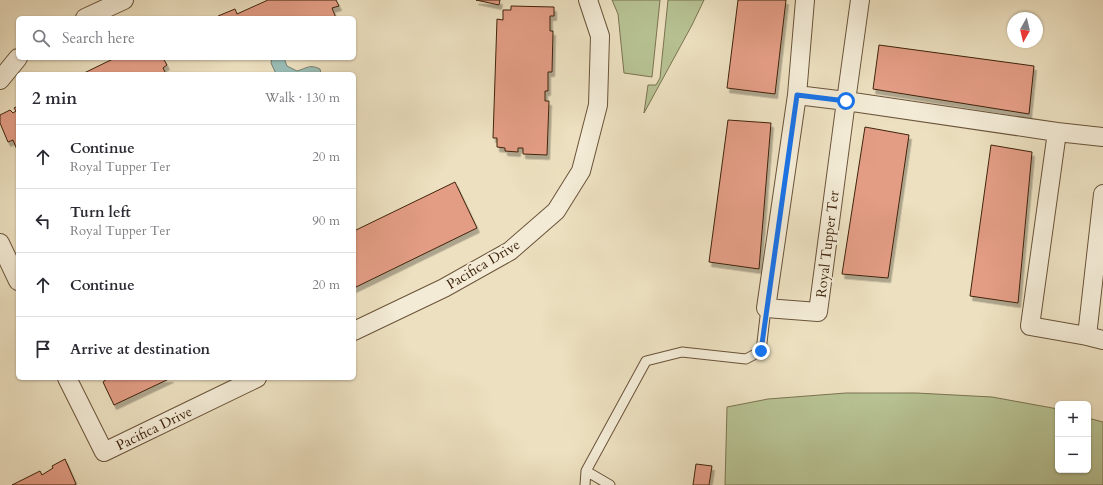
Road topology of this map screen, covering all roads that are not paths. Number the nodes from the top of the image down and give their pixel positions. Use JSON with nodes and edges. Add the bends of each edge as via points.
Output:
{"nodes":[{"id":1,"x":124,"y":0,"type":"edge"},
{"id":2,"x":588,"y":0,"type":"edge"},
{"id":3,"x":805,"y":0,"type":"edge"},
{"id":4,"x":860,"y":0,"type":"edge"},
{"id":5,"x":89,"y":16,"type":"edge"},
{"id":6,"x":16,"y":60,"type":"edge"},
{"id":7,"x":0,"y":80,"type":"edge"},
{"id":8,"x":797,"y":95,"type":"junction"},
{"id":9,"x":846,"y":101,"type":"junction"},
{"id":10,"x":1057,"y":132,"type":"junction"},
{"id":11,"x":1103,"y":137,"type":"edge"},
{"id":12,"x":1103,"y":194,"type":"edge"},
{"id":13,"x":0,"y":243,"type":"edge"},
{"id":14,"x":16,"y":277,"type":"edge"},
{"id":15,"x":766,"y":308,"type":"junction"},
{"id":16,"x":356,"y":330,"type":"edge"},
{"id":17,"x":1095,"y":338,"type":"edge"},
{"id":18,"x":68,"y":380,"type":"edge"},
{"id":19,"x":253,"y":380,"type":"edge"},
{"id":20,"x":586,"y":471,"type":"junction"},
{"id":21,"x":585,"y":485,"type":"edge"},
{"id":22,"x":610,"y":485,"type":"edge"}],
"edges":[{"from":1,"to":5,"type":"street"},
{"from":2,"to":16,"type":"street","name":"Pacifica Drive","via":[[600,36],[598,105],[581,171],[556,211],[510,251],[444,288]]},
{"from":3,"to":8,"type":"street"},
{"from":4,"to":9,"type":"street","name":"Royal Tupper Ter"},
{"from":6,"to":7,"type":"street"},
{"from":8,"to":9,"type":"street"},
{"from":8,"to":15,"type":"street"},
{"from":9,"to":10,"type":"street"},
{"from":9,"to":15,"type":"street","name":"Royal Tupper Ter","via":[[818,312]]},
{"from":10,"to":11,"type":"street"},
{"from":10,"to":17,"type":"street","via":[[1030,326]]},
{"from":12,"to":17,"type":"street"},
{"from":13,"to":14,"type":"street"},
{"from":15,"to":20,"type":"lane","via":[[761,351],[746,359],[682,352],[646,361]]},
{"from":18,"to":19,"type":"street","name":"Pacifica Drive","via":[[104,452]]},
{"from":20,"to":21,"type":"lane"},
{"from":20,"to":22,"type":"lane"}]}
